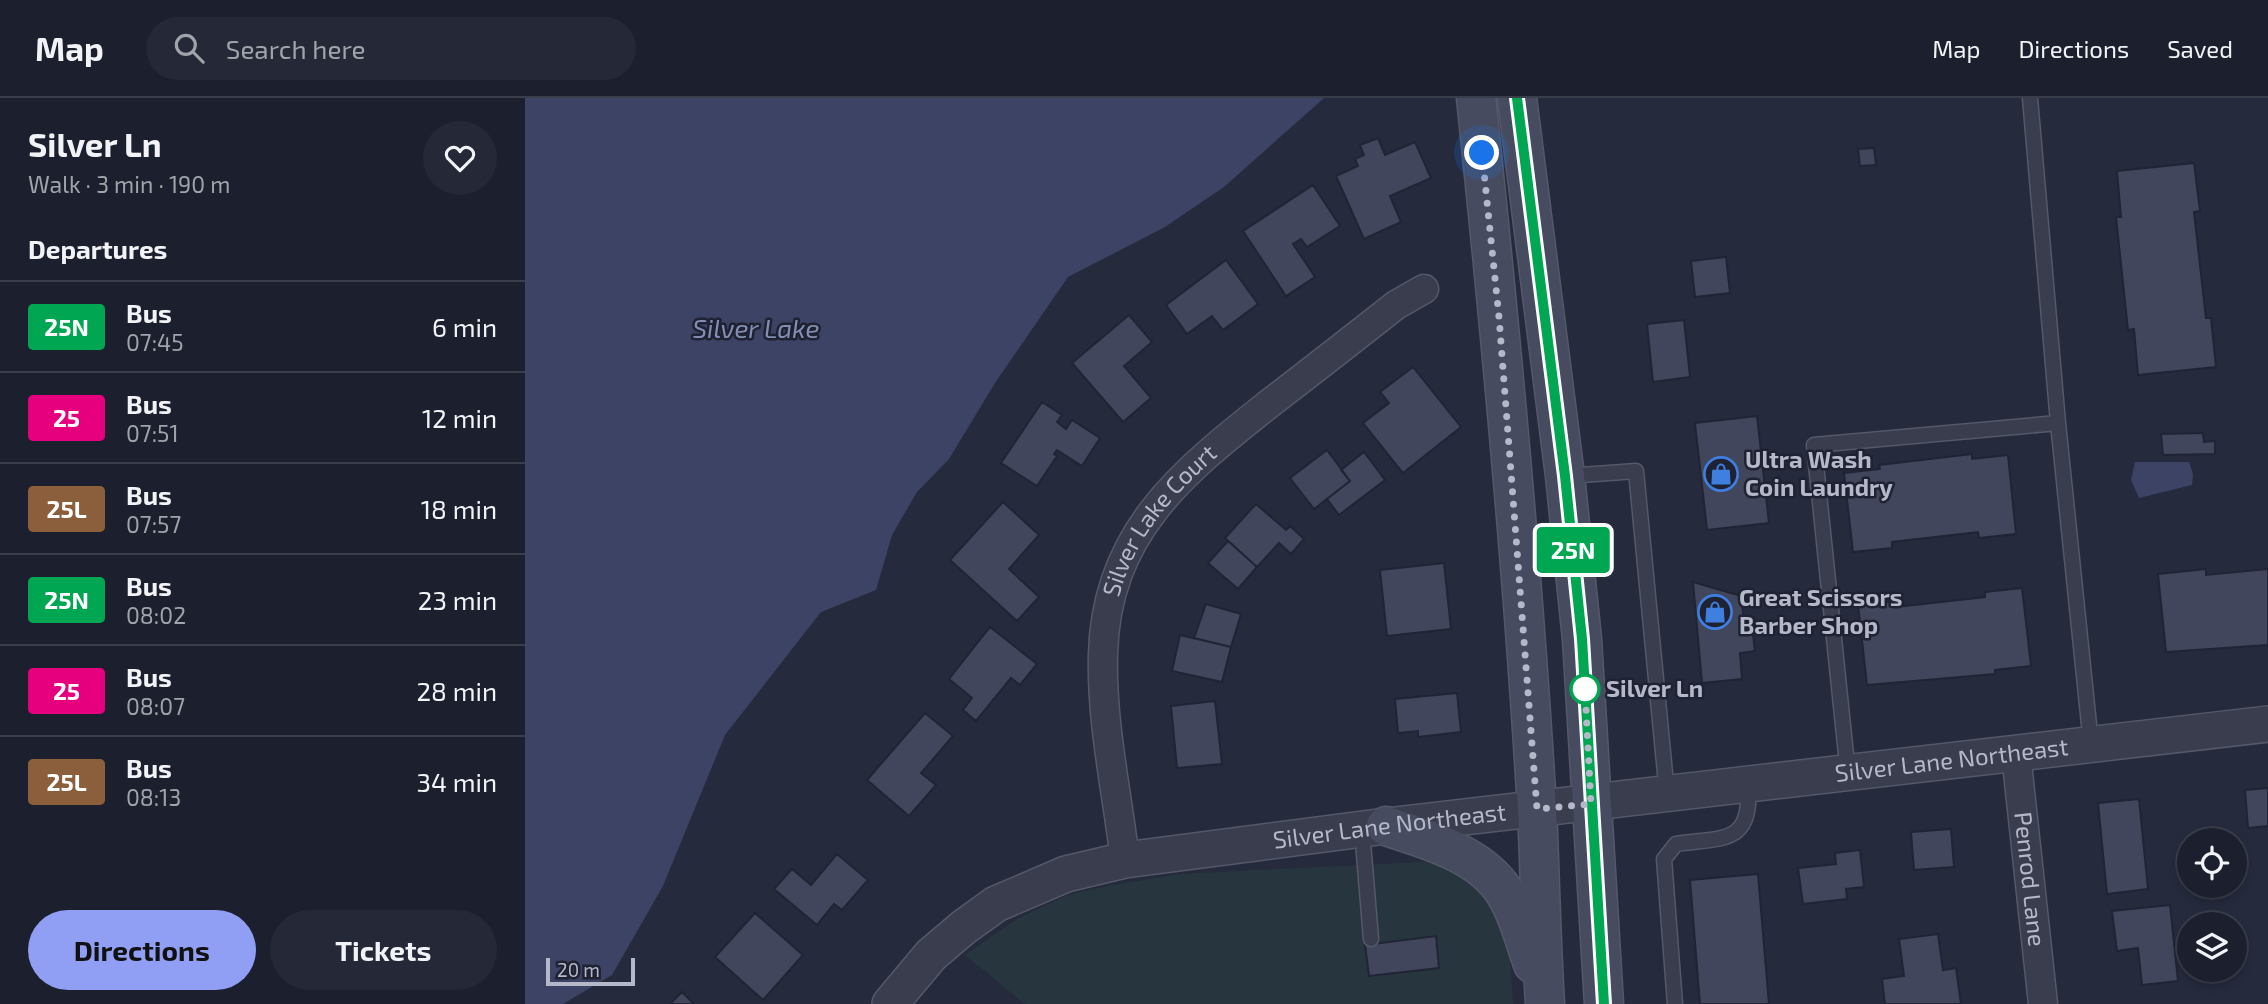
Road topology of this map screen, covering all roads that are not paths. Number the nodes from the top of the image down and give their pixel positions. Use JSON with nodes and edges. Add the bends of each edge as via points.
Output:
{"nodes":[{"id":1,"x":1476,"y":98,"type":"edge"},
{"id":2,"x":1517,"y":98,"type":"edge"},
{"id":3,"x":2030,"y":98,"type":"edge"},
{"id":4,"x":1424,"y":289,"type":"dead end"},
{"id":5,"x":2058,"y":423,"type":"junction"},
{"id":6,"x":1565,"y":476,"type":"junction"},
{"id":7,"x":2268,"y":724,"type":"edge"},
{"id":8,"x":2091,"y":745,"type":"junction"},
{"id":9,"x":2016,"y":754,"type":"junction"},
{"id":10,"x":1848,"y":774,"type":"junction"},
{"id":11,"x":1748,"y":785,"type":"junction"},
{"id":12,"x":1668,"y":795,"type":"junction"},
{"id":13,"x":1591,"y":804,"type":"junction"},
{"id":14,"x":1537,"y":809,"type":"junction"},
{"id":15,"x":1374,"y":827,"type":"junction"},
{"id":16,"x":1125,"y":860,"type":"junction"},
{"id":17,"x":1371,"y":939,"type":"dead end"},
{"id":18,"x":1545,"y":1002,"type":"edge"},
{"id":19,"x":890,"y":1004,"type":"edge"},
{"id":20,"x":1604,"y":1004,"type":"edge"},
{"id":21,"x":1675,"y":1004,"type":"edge"},
{"id":22,"x":2043,"y":1004,"type":"edge"}],
"edges":[{"from":1,"to":14,"type":"main road","via":[[1500,331]]},
{"from":2,"to":6,"type":"main road"},
{"from":3,"to":5,"type":"lane"},
{"from":4,"to":16,"type":"street","name":"Silver Lake Court","via":[[1396,305],[1194,464],[1164,494],[1139,530],[1120,568],[1108,610],[1103,653]]},
{"from":5,"to":8,"type":"lane"},
{"from":5,"to":10,"type":"lane","via":[[1814,445]]},
{"from":6,"to":12,"type":"lane","via":[[1636,471]]},
{"from":6,"to":13,"type":"main road","via":[[1582,639]]},
{"from":7,"to":8,"type":"street","name":"Silver Lane Northeast"},
{"from":8,"to":9,"type":"street","name":"Silver Lane Northeast"},
{"from":9,"to":10,"type":"street","name":"Silver Lane Northeast"},
{"from":9,"to":22,"type":"street","name":"Penrod Lane"},
{"from":10,"to":11,"type":"street","name":"Silver Lane Northeast"},
{"from":11,"to":12,"type":"street","name":"Silver Lane Northeast"},
{"from":11,"to":21,"type":"lane","via":[[1749,810],[1738,831],[1676,844],[1664,859]]},
{"from":12,"to":13,"type":"street","name":"Silver Lane Northeast"},
{"from":13,"to":14,"type":"street","name":"Silver Lane Northeast"},
{"from":13,"to":20,"type":"main road"},
{"from":14,"to":15,"type":"street","name":"Silver Lane Northeast"},
{"from":14,"to":18,"type":"main road"},
{"from":15,"to":16,"type":"street","name":"Silver Lane Northeast"},
{"from":15,"to":17,"type":"lane"},
{"from":15,"to":18,"type":"main road","via":[[1446,846],[1501,887]]},
{"from":16,"to":19,"type":"street","name":"Silver Lane Northeast","via":[[1066,874],[996,904],[932,956]]}]}
